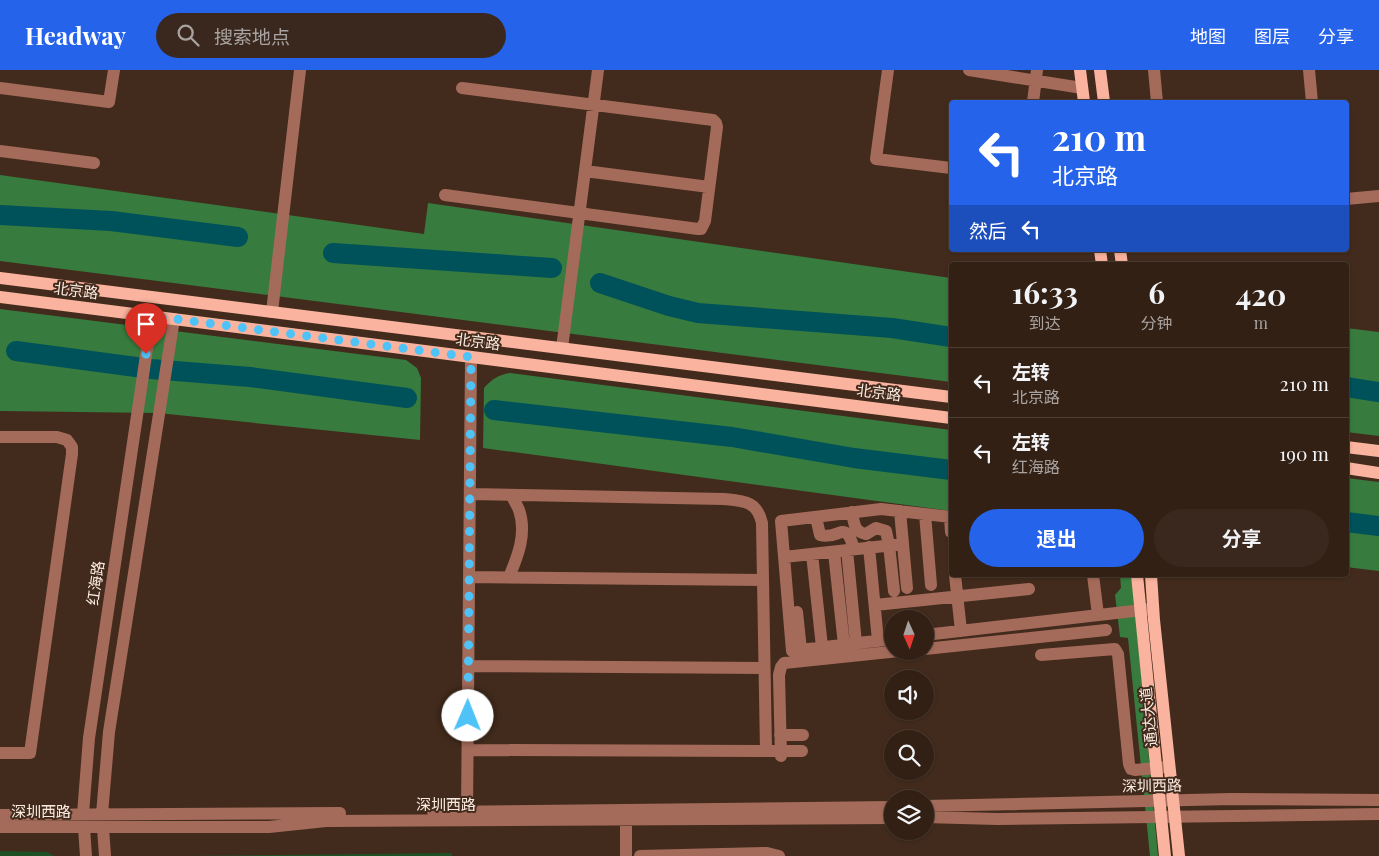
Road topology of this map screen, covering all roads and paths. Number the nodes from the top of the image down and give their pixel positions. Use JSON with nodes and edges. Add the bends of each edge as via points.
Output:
{"nodes":[{"id":1,"x":114,"y":70,"type":"edge"},
{"id":2,"x":300,"y":70,"type":"edge"},
{"id":3,"x":598,"y":70,"type":"edge"},
{"id":4,"x":888,"y":70,"type":"edge"},
{"id":5,"x":969,"y":70,"type":"edge"},
{"id":6,"x":1080,"y":70,"type":"edge"},
{"id":7,"x":1100,"y":70,"type":"edge"},
{"id":8,"x":1154,"y":70,"type":"edge"},
{"id":9,"x":1309,"y":70,"type":"edge"},
{"id":10,"x":1037,"y":75,"type":"edge"},
{"id":11,"x":0,"y":88,"type":"edge"},
{"id":12,"x":462,"y":88,"type":"dead end"},
{"id":13,"x":1082,"y":88,"type":"junction"},
{"id":14,"x":1033,"y":100,"type":"edge"},
{"id":15,"x":1084,"y":100,"type":"edge"},
{"id":16,"x":1104,"y":100,"type":"edge"},
{"id":17,"x":1157,"y":100,"type":"edge"},
{"id":18,"x":1312,"y":100,"type":"edge"},
{"id":19,"x":594,"y":105,"type":"junction"},
{"id":20,"x":0,"y":152,"type":"edge"},
{"id":21,"x":94,"y":162,"type":"dead end"},
{"id":22,"x":949,"y":168,"type":"edge"},
{"id":23,"x":585,"y":171,"type":"junction"},
{"id":24,"x":709,"y":187,"type":"junction"},
{"id":25,"x":445,"y":195,"type":"dead end"},
{"id":26,"x":1379,"y":196,"type":"edge"},
{"id":27,"x":1349,"y":199,"type":"edge"},
{"id":28,"x":580,"y":213,"type":"junction"},
{"id":29,"x":0,"y":278,"type":"edge"},
{"id":30,"x":0,"y":297,"type":"edge"},
{"id":31,"x":272,"y":312,"type":"junction"},
{"id":32,"x":152,"y":316,"type":"junction"},
{"id":33,"x":174,"y":319,"type":"junction"},
{"id":34,"x":562,"y":348,"type":"junction"},
{"id":35,"x":471,"y":357,"type":"junction"},
{"id":36,"x":949,"y":397,"type":"edge"},
{"id":37,"x":949,"y":418,"type":"edge"},
{"id":38,"x":0,"y":437,"type":"edge"},
{"id":39,"x":1349,"y":447,"type":"edge"},
{"id":40,"x":1379,"y":451,"type":"edge"},
{"id":41,"x":1349,"y":468,"type":"edge"},
{"id":42,"x":1379,"y":473,"type":"edge"},
{"id":43,"x":470,"y":494,"type":"junction"},
{"id":44,"x":511,"y":495,"type":"junction"},
{"id":45,"x":900,"y":511,"type":"junction"},
{"id":46,"x":852,"y":512,"type":"junction"},
{"id":47,"x":925,"y":514,"type":"junction"},
{"id":48,"x":816,"y":517,"type":"junction"},
{"id":49,"x":949,"y":517,"type":"edge"},
{"id":50,"x":903,"y":544,"type":"junction"},
{"id":51,"x":889,"y":545,"type":"junction"},
{"id":52,"x":869,"y":547,"type":"junction"},
{"id":53,"x":851,"y":550,"type":"junction"},
{"id":54,"x":834,"y":552,"type":"junction"},
{"id":55,"x":812,"y":554,"type":"junction"},
{"id":56,"x":788,"y":557,"type":"junction"},
{"id":57,"x":469,"y":577,"type":"junction"},
{"id":58,"x":508,"y":577,"type":"junction"},
{"id":59,"x":955,"y":577,"type":"edge"},
{"id":60,"x":1093,"y":577,"type":"edge"},
{"id":61,"x":1138,"y":577,"type":"edge"},
{"id":62,"x":1151,"y":577,"type":"edge"},
{"id":63,"x":763,"y":580,"type":"junction"},
{"id":64,"x":931,"y":585,"type":"dead end"},
{"id":65,"x":908,"y":588,"type":"dead end"},
{"id":66,"x":1029,"y":589,"type":"dead end"},
{"id":67,"x":894,"y":591,"type":"dead end"},
{"id":68,"x":957,"y":597,"type":"junction"},
{"id":69,"x":875,"y":608,"type":"junction"},
{"id":70,"x":1147,"y":610,"type":"junction"},
{"id":71,"x":853,"y":613,"type":"junction"},
{"id":72,"x":1098,"y":615,"type":"junction"},
{"id":73,"x":1106,"y":630,"type":"dead end"},
{"id":74,"x":960,"y":631,"type":"junction"},
{"id":75,"x":934,"y":634,"type":"edge"},
{"id":76,"x":1065,"y":634,"type":"junction"},
{"id":77,"x":884,"y":640,"type":"edge"},
{"id":78,"x":878,"y":641,"type":"junction"},
{"id":79,"x":850,"y":644,"type":"junction"},
{"id":80,"x":822,"y":647,"type":"junction"},
{"id":81,"x":934,"y":648,"type":"edge"},
{"id":82,"x":884,"y":653,"type":"edge"},
{"id":83,"x":1066,"y":653,"type":"junction"},
{"id":84,"x":1041,"y":655,"type":"dead end"},
{"id":85,"x":468,"y":666,"type":"junction"},
{"id":86,"x":764,"y":668,"type":"junction"},
{"id":87,"x":780,"y":735,"type":"junction"},
{"id":88,"x":803,"y":735,"type":"dead end"},
{"id":89,"x":468,"y":750,"type":"junction"},
{"id":90,"x":766,"y":751,"type":"junction"},
{"id":91,"x":802,"y":751,"type":"dead end"},
{"id":92,"x":0,"y":753,"type":"edge"},
{"id":93,"x":780,"y":754,"type":"junction"},
{"id":94,"x":1169,"y":766,"type":"junction"},
{"id":95,"x":1156,"y":768,"type":"junction"},
{"id":96,"x":1379,"y":800,"type":"edge"},
{"id":97,"x":1159,"y":801,"type":"junction"},
{"id":98,"x":1173,"y":801,"type":"junction"},
{"id":99,"x":934,"y":806,"type":"edge"},
{"id":100,"x":884,"y":807,"type":"edge"},
{"id":101,"x":467,"y":812,"type":"junction"},
{"id":102,"x":1379,"y":814,"type":"edge"},
{"id":103,"x":0,"y":815,"type":"edge"},
{"id":104,"x":1161,"y":817,"type":"junction"},
{"id":105,"x":1175,"y":817,"type":"junction"},
{"id":106,"x":884,"y":818,"type":"edge"},
{"id":107,"x":934,"y":818,"type":"edge"},
{"id":108,"x":626,"y":820,"type":"junction"},
{"id":109,"x":83,"y":821,"type":"junction"},
{"id":110,"x":103,"y":821,"type":"junction"},
{"id":111,"x":0,"y":827,"type":"edge"},
{"id":112,"x":86,"y":856,"type":"edge"},
{"id":113,"x":105,"y":856,"type":"edge"},
{"id":114,"x":626,"y":856,"type":"edge"},
{"id":115,"x":640,"y":856,"type":"edge"},
{"id":116,"x":779,"y":856,"type":"edge"},
{"id":117,"x":1165,"y":856,"type":"edge"},
{"id":118,"x":1179,"y":856,"type":"edge"}],
"edges":[{"from":1,"to":11,"type":"street","via":[[109,102]]},
{"from":2,"to":31,"type":"street"},
{"from":3,"to":19,"type":"street"},
{"from":4,"to":22,"type":"street","via":[[876,159]]},
{"from":5,"to":10,"type":"street"},
{"from":6,"to":13,"type":"main road"},
{"from":7,"to":16,"type":"main road"},
{"from":8,"to":17,"type":"street"},
{"from":9,"to":18,"type":"street"},
{"from":10,"to":13,"type":"street"},
{"from":10,"to":14,"type":"street"},
{"from":12,"to":19,"type":"street"},
{"from":13,"to":15,"type":"main road"},
{"from":19,"to":23,"type":"street"},
{"from":19,"to":24,"type":"street","via":[[713,120],[716,127]]},
{"from":20,"to":21,"type":"street"},
{"from":23,"to":24,"type":"street"},
{"from":23,"to":28,"type":"street"},
{"from":24,"to":28,"type":"street","via":[[701,229]]},
{"from":25,"to":28,"type":"street"},
{"from":26,"to":27,"type":"street"},
{"from":28,"to":34,"type":"street"},
{"from":29,"to":31,"type":"main road","name":"北京路"},
{"from":30,"to":32,"type":"main road","name":"北京路"},
{"from":31,"to":34,"type":"main road","name":"北京路"},
{"from":32,"to":33,"type":"main road","name":"北京路"},
{"from":32,"to":109,"type":"street","name":"红海路","via":[[88,738]]},
{"from":33,"to":35,"type":"main road","name":"北京路"},
{"from":33,"to":110,"type":"street","via":[[109,732]]},
{"from":34,"to":36,"type":"main road","name":"北京路"},
{"from":35,"to":37,"type":"main road","name":"北京路"},
{"from":35,"to":43,"type":"street"},
{"from":38,"to":92,"type":"street","via":[[57,437],[67,440],[72,454],[30,753]]},
{"from":39,"to":40,"type":"main road"},
{"from":41,"to":42,"type":"main road"},
{"from":43,"to":44,"type":"street"},
{"from":43,"to":57,"type":"street"},
{"from":44,"to":58,"type":"street","via":[[519,510],[522,532],[518,554]]},
{"from":44,"to":63,"type":"street","via":[[741,501],[760,512]]},
{"from":45,"to":46,"type":"street"},
{"from":45,"to":47,"type":"street"},
{"from":45,"to":50,"type":"street"},
{"from":46,"to":48,"type":"street"},
{"from":46,"to":51,"type":"street","via":[[857,530],[866,534],[882,528],[886,531]]},
{"from":47,"to":49,"type":"street"},
{"from":47,"to":64,"type":"street"},
{"from":48,"to":53,"type":"street","via":[[820,535],[826,537],[844,532],[848,534]]},
{"from":48,"to":56,"type":"street","via":[[782,522]]},
{"from":50,"to":51,"type":"street"},
{"from":50,"to":65,"type":"street"},
{"from":51,"to":52,"type":"street"},
{"from":51,"to":67,"type":"street"},
{"from":52,"to":53,"type":"street"},
{"from":52,"to":69,"type":"street"},
{"from":53,"to":54,"type":"street"},
{"from":53,"to":71,"type":"street"},
{"from":54,"to":55,"type":"street"},
{"from":54,"to":79,"type":"street"},
{"from":55,"to":56,"type":"street"},
{"from":55,"to":80,"type":"street"},
{"from":56,"to":80,"type":"street","via":[[792,651]]},
{"from":57,"to":58,"type":"street"},
{"from":57,"to":85,"type":"street"},
{"from":58,"to":63,"type":"street"},
{"from":59,"to":68,"type":"street"},
{"from":60,"to":72,"type":"street"},
{"from":61,"to":70,"type":"main road","name":"通达大道"},
{"from":62,"to":70,"type":"main road","name":"通达大道"},
{"from":63,"to":86,"type":"street"},
{"from":66,"to":68,"type":"street"},
{"from":68,"to":69,"type":"street"},
{"from":68,"to":74,"type":"street"},
{"from":69,"to":71,"type":"street"},
{"from":69,"to":78,"type":"street"},
{"from":70,"to":72,"type":"street"},
{"from":70,"to":94,"type":"main road","name":"通达大道"},
{"from":70,"to":95,"type":"main road","name":"通达大道"},
{"from":71,"to":79,"type":"street"},
{"from":72,"to":74,"type":"street"},
{"from":73,"to":76,"type":"street"},
{"from":74,"to":75,"type":"street"},
{"from":76,"to":81,"type":"street"},
{"from":76,"to":83,"type":"street"},
{"from":77,"to":78,"type":"street"},
{"from":78,"to":79,"type":"street"},
{"from":79,"to":80,"type":"street"},
{"from":82,"to":87,"type":"street","via":[[784,663],[779,674]]},
{"from":83,"to":84,"type":"street"},
{"from":83,"to":95,"type":"street","via":[[1115,649],[1128,764],[1135,770]]},
{"from":85,"to":86,"type":"street"},
{"from":85,"to":89,"type":"street"},
{"from":86,"to":90,"type":"street"},
{"from":87,"to":88,"type":"street"},
{"from":87,"to":93,"type":"street"},
{"from":89,"to":90,"type":"street"},
{"from":89,"to":101,"type":"street"},
{"from":90,"to":93,"type":"street"},
{"from":91,"to":93,"type":"street"},
{"from":94,"to":95,"type":"street"},
{"from":94,"to":98,"type":"main road","name":"通达大道"},
{"from":95,"to":97,"type":"main road","name":"通达大道"},
{"from":96,"to":98,"type":"street","name":"深圳西路"},
{"from":97,"to":98,"type":"street","name":"深圳西路"},
{"from":97,"to":99,"type":"street","name":"深圳西路"},
{"from":97,"to":104,"type":"main road","name":"通达大道"},
{"from":98,"to":105,"type":"main road","name":"通达大道"},
{"from":100,"to":101,"type":"street","name":"深圳西路"},
{"from":101,"to":110,"type":"street","name":"深圳西路"},
{"from":102,"to":105,"type":"street"},
{"from":103,"to":109,"type":"street","name":"深圳西路"},
{"from":104,"to":105,"type":"street"},
{"from":104,"to":107,"type":"street"},
{"from":104,"to":117,"type":"main road","name":"通达大道"},
{"from":105,"to":118,"type":"main road","name":"通达大道"},
{"from":106,"to":108,"type":"street","name":"深圳西路"},
{"from":108,"to":110,"type":"street","name":"深圳西路","via":[[326,821],[269,827]]},
{"from":108,"to":114,"type":"street"},
{"from":109,"to":110,"type":"street","name":"深圳西路"},
{"from":109,"to":111,"type":"street","name":"深圳西路"},
{"from":109,"to":112,"type":"street","name":"红海路"},
{"from":110,"to":113,"type":"street"},
{"from":115,"to":116,"type":"street","via":[[766,852]]}]}
